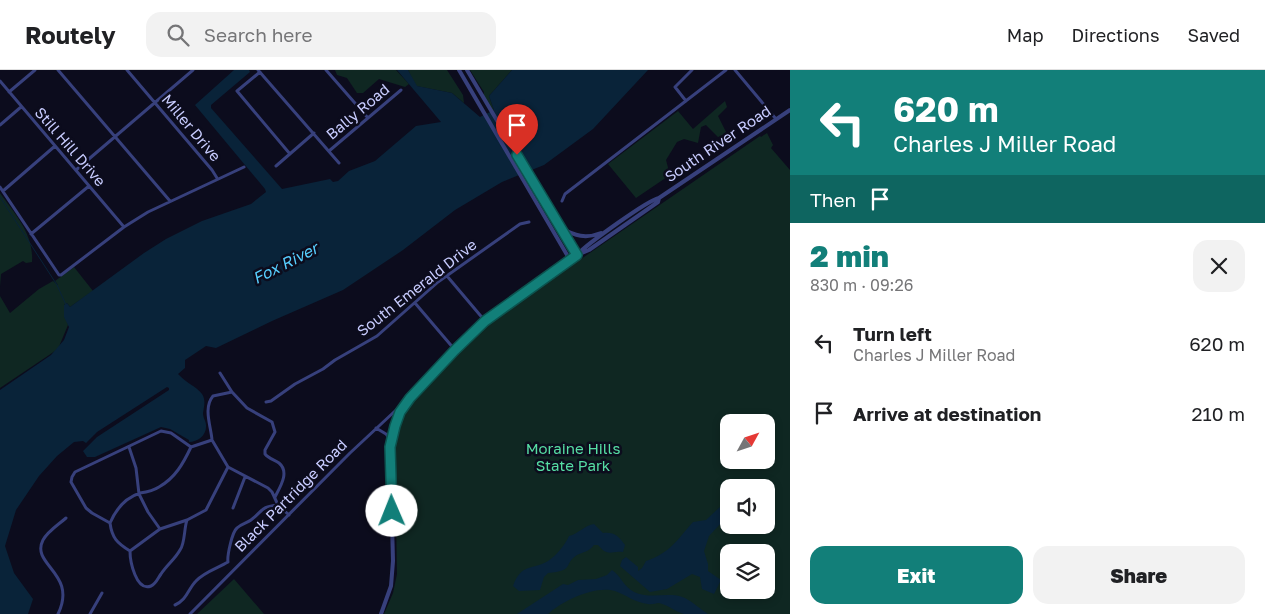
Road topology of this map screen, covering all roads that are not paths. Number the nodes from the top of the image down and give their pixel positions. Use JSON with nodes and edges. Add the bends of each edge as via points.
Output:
{"nodes":[{"id":1,"x":35,"y":70,"type":"edge"},
{"id":2,"x":58,"y":70,"type":"edge"},
{"id":3,"x":127,"y":70,"type":"edge"},
{"id":4,"x":193,"y":70,"type":"edge"},
{"id":5,"x":326,"y":70,"type":"edge"},
{"id":6,"x":459,"y":70,"type":"edge"},
{"id":7,"x":467,"y":70,"type":"edge"},
{"id":8,"x":692,"y":70,"type":"edge"},
{"id":9,"x":726,"y":70,"type":"edge"},
{"id":10,"x":735,"y":70,"type":"edge"},
{"id":11,"x":259,"y":71,"type":"edge"},
{"id":12,"x":0,"y":81,"type":"edge"},
{"id":13,"x":401,"y":90,"type":"dead end"},
{"id":14,"x":9,"y":92,"type":"junction"},
{"id":15,"x":686,"y":101,"type":"junction"},
{"id":16,"x":155,"y":103,"type":"junction"},
{"id":17,"x":22,"y":107,"type":"junction"},
{"id":18,"x":790,"y":110,"type":"edge"},
{"id":19,"x":368,"y":118,"type":"junction"},
{"id":20,"x":776,"y":119,"type":"junction"},
{"id":21,"x":0,"y":125,"type":"edge"},
{"id":22,"x":314,"y":133,"type":"junction"},
{"id":23,"x":115,"y":136,"type":"junction"},
{"id":24,"x":55,"y":146,"type":"junction"},
{"id":25,"x":329,"y":151,"type":"junction"},
{"id":26,"x":290,"y":154,"type":"junction"},
{"id":27,"x":340,"y":163,"type":"dead end"},
{"id":28,"x":276,"y":166,"type":"dead end"},
{"id":29,"x":244,"y":167,"type":"dead end"},
{"id":30,"x":76,"y":170,"type":"junction"},
{"id":31,"x":217,"y":178,"type":"junction"},
{"id":32,"x":89,"y":186,"type":"junction"},
{"id":33,"x":1,"y":189,"type":"edge"},
{"id":34,"x":659,"y":198,"type":"junction"},
{"id":35,"x":170,"y":201,"type":"junction"},
{"id":36,"x":562,"y":201,"type":"dead end"},
{"id":37,"x":529,"y":222,"type":"dead end"},
{"id":38,"x":124,"y":227,"type":"junction"},
{"id":39,"x":560,"y":227,"type":"junction"},
{"id":40,"x":610,"y":229,"type":"junction"},
{"id":41,"x":31,"y":234,"type":"junction"},
{"id":42,"x":577,"y":255,"type":"junction"},
{"id":43,"x":570,"y":260,"type":"junction"},
{"id":44,"x":447,"y":276,"type":"junction"},
{"id":45,"x":415,"y":303,"type":"junction"},
{"id":46,"x":485,"y":321,"type":"junction"},
{"id":47,"x":455,"y":350,"type":"junction"},
{"id":48,"x":220,"y":373,"type":"dead end"},
{"id":49,"x":232,"y":392,"type":"junction"},
{"id":50,"x":410,"y":398,"type":"junction"},
{"id":51,"x":266,"y":402,"type":"dead end"},
{"id":52,"x":376,"y":428,"type":"junction"},
{"id":53,"x":212,"y":440,"type":"junction"},
{"id":54,"x":391,"y":441,"type":"junction"},
{"id":55,"x":129,"y":447,"type":"junction"},
{"id":56,"x":191,"y":447,"type":"junction"},
{"id":57,"x":228,"y":467,"type":"junction"},
{"id":58,"x":245,"y":477,"type":"junction"},
{"id":59,"x":139,"y":494,"type":"junction"},
{"id":60,"x":276,"y":498,"type":"junction"},
{"id":61,"x":278,"y":505,"type":"junction"},
{"id":62,"x":233,"y":508,"type":"dead end"},
{"id":63,"x":289,"y":515,"type":"junction"},
{"id":64,"x":66,"y":518,"type":"dead end"},
{"id":65,"x":187,"y":520,"type":"junction"},
{"id":66,"x":110,"y":523,"type":"junction"},
{"id":67,"x":160,"y":529,"type":"junction"},
{"id":68,"x":130,"y":551,"type":"junction"},
{"id":69,"x":228,"y":562,"type":"junction"},
{"id":70,"x":234,"y":569,"type":"junction"},
{"id":71,"x":102,"y":594,"type":"dead end"},
{"id":72,"x":176,"y":605,"type":"dead end"},
{"id":73,"x":58,"y":614,"type":"edge"},
{"id":74,"x":90,"y":614,"type":"edge"},
{"id":75,"x":190,"y":614,"type":"edge"},
{"id":76,"x":381,"y":614,"type":"edge"}],
"edges":[{"from":1,"to":14,"type":"street"},
{"from":2,"to":23,"type":"street"},
{"from":3,"to":16,"type":"street","name":"Miller Drive"},
{"from":4,"to":16,"type":"street"},
{"from":5,"to":19,"type":"street"},
{"from":6,"to":43,"type":"street"},
{"from":7,"to":39,"type":"street"},
{"from":8,"to":15,"type":"street","via":[[675,87]]},
{"from":9,"to":15,"type":"street"},
{"from":10,"to":20,"type":"street"},
{"from":11,"to":22,"type":"street"},
{"from":11,"to":26,"type":"street","via":[[237,91]]},
{"from":12,"to":14,"type":"street","name":"Still Hill Drive"},
{"from":13,"to":19,"type":"street","name":"Bally Road"},
{"from":14,"to":17,"type":"street","name":"Still Hill Drive"},
{"from":15,"to":36,"type":"street","via":[[565,194]]},
{"from":16,"to":23,"type":"street"},
{"from":16,"to":31,"type":"street","name":"Miller Drive"},
{"from":17,"to":21,"type":"street"},
{"from":17,"to":24,"type":"street","name":"Still Hill Drive"},
{"from":18,"to":20,"type":"street","name":"South River Road"},
{"from":19,"to":25,"type":"street","name":"Bally Road"},
{"from":20,"to":34,"type":"street","name":"South River Road"},
{"from":22,"to":25,"type":"street"},
{"from":22,"to":26,"type":"street"},
{"from":23,"to":30,"type":"street"},
{"from":23,"to":35,"type":"street"},
{"from":24,"to":30,"type":"street","name":"Still Hill Drive"},
{"from":24,"to":33,"type":"street"},
{"from":25,"to":27,"type":"street"},
{"from":26,"to":28,"type":"street"},
{"from":29,"to":31,"type":"street"},
{"from":30,"to":32,"type":"street","name":"Still Hill Drive"},
{"from":31,"to":35,"type":"street"},
{"from":32,"to":38,"type":"street","name":"Still Hill Drive"},
{"from":32,"to":41,"type":"street"},
{"from":33,"to":41,"type":"street"},
{"from":34,"to":40,"type":"street","name":"South River Road"},
{"from":34,"to":42,"type":"street","name":"South River Road","via":[[658,202],[589,250]]},
{"from":35,"to":38,"type":"street"},
{"from":37,"to":44,"type":"street","name":"South Emerald Drive","via":[[520,224]]},
{"from":38,"to":41,"type":"street","via":[[61,275]]},
{"from":39,"to":40,"type":"street","via":[[583,237]]},
{"from":39,"to":42,"type":"street"},
{"from":40,"to":42,"type":"street","name":"South River Road"},
{"from":42,"to":43,"type":"street","name":"South River Road"},
{"from":43,"to":46,"type":"street","name":"South River Road"},
{"from":44,"to":45,"type":"street","name":"South Emerald Drive"},
{"from":44,"to":46,"type":"street"},
{"from":45,"to":47,"type":"street"},
{"from":45,"to":51,"type":"street","name":"South Emerald Drive","via":[[376,336]]},
{"from":46,"to":47,"type":"street","name":"South River Road"},
{"from":47,"to":50,"type":"street","name":"South River Road"},
{"from":48,"to":49,"type":"street"},
{"from":49,"to":53,"type":"street","via":[[213,396],[209,401]]},
{"from":49,"to":60,"type":"street","via":[[247,408],[272,422],[275,432],[265,454],[284,469]]},
{"from":50,"to":52,"type":"street","name":"Black Partridge Road"},
{"from":50,"to":54,"type":"street","name":"South River Road","via":[[400,412]]},
{"from":52,"to":54,"type":"street"},
{"from":52,"to":63,"type":"street","name":"Black Partridge Road"},
{"from":53,"to":56,"type":"street"},
{"from":53,"to":57,"type":"street"},
{"from":54,"to":76,"type":"street","name":"South River Road","via":[[393,561],[391,586]]},
{"from":55,"to":56,"type":"street","via":[[166,431]]},
{"from":55,"to":59,"type":"street"},
{"from":55,"to":66,"type":"street","via":[[75,472],[72,477],[71,482],[86,508]]},
{"from":56,"to":59,"type":"street","via":[[183,464],[170,479],[154,490]]},
{"from":57,"to":58,"type":"street"},
{"from":57,"to":65,"type":"street","via":[[206,510]]},
{"from":58,"to":60,"type":"street","via":[[268,488]]},
{"from":58,"to":62,"type":"street"},
{"from":59,"to":66,"type":"street","via":[[126,500]]},
{"from":59,"to":67,"type":"street"},
{"from":60,"to":61,"type":"street"},
{"from":61,"to":63,"type":"street"},
{"from":61,"to":69,"type":"street","via":[[266,506],[237,528]]},
{"from":63,"to":70,"type":"street","name":"Black Partridge Road"},
{"from":64,"to":73,"type":"street","via":[[48,533],[40,547],[44,560],[62,585],[63,600]]},
{"from":65,"to":67,"type":"street"},
{"from":65,"to":68,"type":"street","via":[[181,550],[150,586],[140,583],[132,568]]},
{"from":66,"to":68,"type":"street","via":[[117,543]]},
{"from":67,"to":68,"type":"street"},
{"from":69,"to":70,"type":"street"},
{"from":69,"to":72,"type":"street","via":[[202,576],[184,600]]},
{"from":70,"to":75,"type":"street","name":"Black Partridge Road"},
{"from":71,"to":74,"type":"street"}]}
